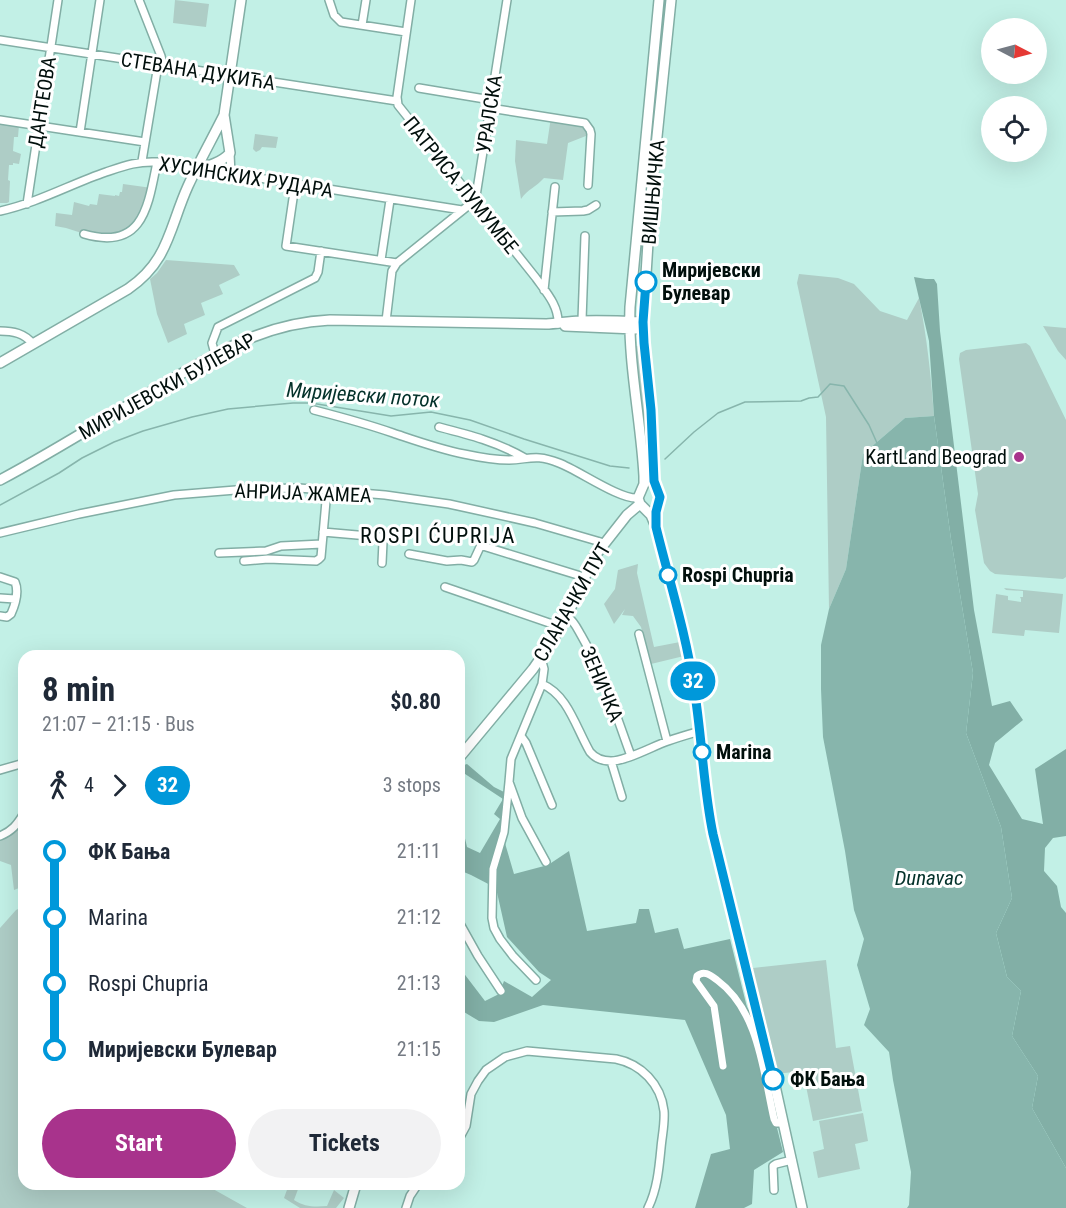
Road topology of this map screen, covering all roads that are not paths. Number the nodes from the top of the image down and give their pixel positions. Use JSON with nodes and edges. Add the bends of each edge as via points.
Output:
{"nodes":[{"id":1,"x":58,"y":0,"type":"edge"},
{"id":2,"x":100,"y":0,"type":"edge"},
{"id":3,"x":139,"y":0,"type":"edge"},
{"id":4,"x":241,"y":0,"type":"edge"},
{"id":5,"x":329,"y":0,"type":"edge"},
{"id":6,"x":366,"y":0,"type":"edge"},
{"id":7,"x":411,"y":0,"type":"edge"},
{"id":8,"x":507,"y":0,"type":"edge"},
{"id":9,"x":659,"y":0,"type":"edge"},
{"id":10,"x":670,"y":0,"type":"edge"},
{"id":11,"x":362,"y":25,"type":"junction"},
{"id":12,"x":406,"y":32,"type":"junction"},
{"id":13,"x":0,"y":40,"type":"edge"},
{"id":14,"x":50,"y":48,"type":"junction"},
{"id":15,"x":92,"y":54,"type":"junction"},
{"id":16,"x":160,"y":65,"type":"junction"},
{"id":17,"x":229,"y":76,"type":"junction"},
{"id":18,"x":419,"y":88,"type":"dead end"},
{"id":19,"x":491,"y":100,"type":"junction"},
{"id":20,"x":397,"y":101,"type":"junction"},
{"id":21,"x":490,"y":108,"type":"junction"},
{"id":22,"x":224,"y":115,"type":"junction"},
{"id":23,"x":0,"y":120,"type":"edge"},
{"id":24,"x":38,"y":125,"type":"junction"},
{"id":25,"x":80,"y":132,"type":"junction"},
{"id":26,"x":213,"y":137,"type":"junction"},
{"id":27,"x":227,"y":138,"type":"junction"},
{"id":28,"x":145,"y":142,"type":"junction"},
{"id":29,"x":206,"y":149,"type":"junction"},
{"id":30,"x":230,"y":153,"type":"junction"},
{"id":31,"x":142,"y":161,"type":"junction"},
{"id":32,"x":157,"y":162,"type":"junction"},
{"id":33,"x":212,"y":167,"type":"junction"},
{"id":34,"x":196,"y":170,"type":"junction"},
{"id":35,"x":231,"y":175,"type":"junction"},
{"id":36,"x":295,"y":184,"type":"junction"},
{"id":37,"x":588,"y":185,"type":"dead end"},
{"id":38,"x":555,"y":187,"type":"dead end"},
{"id":39,"x":390,"y":200,"type":"junction"},
{"id":40,"x":474,"y":201,"type":"junction"},
{"id":41,"x":27,"y":204,"type":"junction"},
{"id":42,"x":596,"y":205,"type":"dead end"},
{"id":43,"x":462,"y":210,"type":"junction"},
{"id":44,"x":0,"y":211,"type":"edge"},
{"id":45,"x":552,"y":212,"type":"junction"},
{"id":46,"x":84,"y":234,"type":"dead end"},
{"id":47,"x":585,"y":236,"type":"dead end"},
{"id":48,"x":321,"y":251,"type":"junction"},
{"id":49,"x":381,"y":260,"type":"junction"},
{"id":50,"x":396,"y":263,"type":"junction"},
{"id":51,"x":544,"y":290,"type":"junction"},
{"id":52,"x":582,"y":320,"type":"junction"},
{"id":53,"x":386,"y":321,"type":"junction"},
{"id":54,"x":559,"y":324,"type":"junction"},
{"id":55,"x":629,"y":325,"type":"junction"},
{"id":56,"x":643,"y":325,"type":"junction"},
{"id":57,"x":0,"y":331,"type":"edge"},
{"id":58,"x":33,"y":344,"type":"junction"},
{"id":59,"x":215,"y":354,"type":"junction"},
{"id":60,"x":0,"y":363,"type":"edge"},
{"id":61,"x":314,"y":410,"type":"dead end"},
{"id":62,"x":439,"y":427,"type":"dead end"},
{"id":63,"x":525,"y":458,"type":"junction"},
{"id":64,"x":0,"y":480,"type":"edge"},
{"id":65,"x":327,"y":490,"type":"junction"},
{"id":66,"x":658,"y":491,"type":"junction"},
{"id":67,"x":641,"y":500,"type":"junction"},
{"id":68,"x":658,"y":503,"type":"junction"},
{"id":69,"x":656,"y":527,"type":"junction"},
{"id":70,"x":0,"y":532,"type":"edge"},
{"id":71,"x":323,"y":532,"type":"junction"},
{"id":72,"x":604,"y":543,"type":"junction"},
{"id":73,"x":322,"y":544,"type":"junction"},
{"id":74,"x":219,"y":553,"type":"dead end"},
{"id":75,"x":409,"y":554,"type":"dead end"},
{"id":76,"x":244,"y":561,"type":"dead end"},
{"id":77,"x":382,"y":563,"type":"dead end"},
{"id":78,"x":0,"y":577,"type":"edge"},
{"id":79,"x":584,"y":577,"type":"junction"},
{"id":80,"x":445,"y":587,"type":"dead end"},
{"id":81,"x":0,"y":598,"type":"edge"},
{"id":82,"x":15,"y":599,"type":"junction"},
{"id":83,"x":0,"y":616,"type":"edge"},
{"id":84,"x":567,"y":616,"type":"junction"},
{"id":85,"x":561,"y":627,"type":"junction"},
{"id":86,"x":639,"y":634,"type":"dead end"},
{"id":87,"x":541,"y":658,"type":"junction"},
{"id":88,"x":542,"y":684,"type":"junction"},
{"id":89,"x":700,"y":731,"type":"junction"},
{"id":90,"x":521,"y":736,"type":"junction"},
{"id":91,"x":667,"y":741,"type":"junction"},
{"id":92,"x":465,"y":751,"type":"edge"},
{"id":93,"x":631,"y":756,"type":"junction"},
{"id":94,"x":611,"y":761,"type":"junction"},
{"id":95,"x":18,"y":765,"type":"edge"},
{"id":96,"x":0,"y":770,"type":"edge"},
{"id":97,"x":509,"y":782,"type":"junction"},
{"id":98,"x":622,"y":797,"type":"dead end"},
{"id":99,"x":552,"y":804,"type":"dead end"},
{"id":100,"x":18,"y":824,"type":"edge"},
{"id":101,"x":0,"y":836,"type":"edge"},
{"id":102,"x":546,"y":862,"type":"dead end"},
{"id":103,"x":465,"y":933,"type":"edge"},
{"id":104,"x":536,"y":980,"type":"dead end"},
{"id":105,"x":501,"y":991,"type":"dead end"},
{"id":106,"x":723,"y":1066,"type":"dead end"},
{"id":107,"x":783,"y":1123,"type":"junction"},
{"id":108,"x":465,"y":1127,"type":"edge"},
{"id":109,"x":792,"y":1160,"type":"junction"},
{"id":110,"x":354,"y":1190,"type":"edge"},
{"id":111,"x":414,"y":1190,"type":"edge"},
{"id":112,"x":774,"y":1190,"type":"dead end"},
{"id":113,"x":349,"y":1208,"type":"edge"},
{"id":114,"x":406,"y":1208,"type":"edge"},
{"id":115,"x":648,"y":1208,"type":"edge"},
{"id":116,"x":802,"y":1208,"type":"edge"}],
"edges":[{"from":1,"to":14,"type":"street","name":"ДАНТЕОВА"},
{"from":2,"to":15,"type":"street"},
{"from":3,"to":16,"type":"street","via":[[161,56]]},
{"from":4,"to":17,"type":"street"},
{"from":5,"to":11,"type":"street","via":[[337,20]]},
{"from":6,"to":11,"type":"street"},
{"from":7,"to":12,"type":"street","name":"ПАТРИСА ЛУМУМБЕ"},
{"from":8,"to":19,"type":"street","name":"УРАЛСКА"},
{"from":9,"to":55,"type":"street","name":"ВИШЊИЧКА"},
{"from":10,"to":56,"type":"street","name":"ВИШЊИЧКА"},
{"from":11,"to":12,"type":"street"},
{"from":12,"to":20,"type":"street","name":"ПАТРИСА ЛУМУМБЕ"},
{"from":13,"to":14,"type":"street","name":"СТЕВАНА ДУКИЋА"},
{"from":14,"to":15,"type":"street","name":"СТЕВАНА ДУКИЋА"},
{"from":14,"to":24,"type":"street","name":"ДАНТЕОВА"},
{"from":15,"to":16,"type":"street","name":"СТЕВАНА ДУКИЋА"},
{"from":15,"to":25,"type":"street"},
{"from":16,"to":17,"type":"street","name":"СТЕВАНА ДУКИЋА"},
{"from":16,"to":28,"type":"street"},
{"from":17,"to":20,"type":"street","name":"СТЕВАНА ДУКИЋА"},
{"from":17,"to":22,"type":"street"},
{"from":18,"to":19,"type":"street","name":"ПАТРИСА ЛУМУМБЕ"},
{"from":19,"to":21,"type":"street","name":"УРАЛСКА"},
{"from":20,"to":40,"type":"street","name":"ПАТРИСА ЛУМУМБЕ"},
{"from":21,"to":37,"type":"street","via":[[585,123],[591,134]]},
{"from":21,"to":40,"type":"street","name":"УРАЛСКА"},
{"from":22,"to":26,"type":"street"},
{"from":22,"to":27,"type":"street"},
{"from":23,"to":24,"type":"street"},
{"from":24,"to":25,"type":"street"},
{"from":24,"to":41,"type":"street","name":"ДАНТЕОВА"},
{"from":25,"to":28,"type":"street"},
{"from":26,"to":27,"type":"street"},
{"from":26,"to":29,"type":"street"},
{"from":27,"to":30,"type":"street"},
{"from":28,"to":31,"type":"street"},
{"from":29,"to":33,"type":"street"},
{"from":29,"to":34,"type":"street"},
{"from":30,"to":33,"type":"street"},
{"from":30,"to":35,"type":"street"},
{"from":31,"to":32,"type":"street","name":"ХУСИНСКИХ РУДАРА"},
{"from":31,"to":41,"type":"street","name":"ХУСИНСКИХ РУДАРА"},
{"from":32,"to":34,"type":"street","name":"ХУСИНСКИХ РУДАРА"},
{"from":32,"to":46,"type":"street","via":[[150,201],[136,226],[114,237]]},
{"from":33,"to":34,"type":"street"},
{"from":33,"to":35,"type":"street","name":"ХУСИНСКИХ РУДАРА"},
{"from":34,"to":58,"type":"street","via":[[160,257],[146,275]]},
{"from":35,"to":36,"type":"street","name":"ХУСИНСКИХ РУДАРА"},
{"from":36,"to":39,"type":"street","name":"ХУСИНСКИХ РУДАРА"},
{"from":36,"to":48,"type":"street","via":[[286,246]]},
{"from":38,"to":45,"type":"street"},
{"from":39,"to":43,"type":"street","name":"ХУСИНСКИХ РУДАРА"},
{"from":39,"to":49,"type":"street"},
{"from":40,"to":43,"type":"street"},
{"from":40,"to":51,"type":"street","name":"ПАТРИСА ЛУМУМБЕ"},
{"from":41,"to":44,"type":"street","name":"ХУСИНСКИХ РУДАРА"},
{"from":42,"to":45,"type":"street","via":[[583,211]]},
{"from":43,"to":50,"type":"street"},
{"from":45,"to":51,"type":"street"},
{"from":47,"to":52,"type":"street"},
{"from":48,"to":49,"type":"street"},
{"from":48,"to":59,"type":"street","via":[[315,278],[218,327],[212,343]]},
{"from":49,"to":50,"type":"street"},
{"from":50,"to":53,"type":"street"},
{"from":51,"to":54,"type":"street","name":"ПАТРИСА ЛУМУМБЕ","via":[[555,306]]},
{"from":52,"to":54,"type":"street","name":"МИРИЈЕВСКИ БУЛЕВАР"},
{"from":52,"to":55,"type":"street","name":"МИРИЈЕВСКИ БУЛЕВАР"},
{"from":53,"to":54,"type":"street","name":"МИРИЈЕВСКИ БУЛЕВАР"},
{"from":53,"to":59,"type":"street","name":"МИРИЈЕВСКИ БУЛЕВАР","via":[[330,320],[292,325],[256,335]]},
{"from":54,"to":55,"type":"street","name":"МИРИЈЕВСКИ БУЛЕВАР"},
{"from":55,"to":56,"type":"street","name":"МИРИЈЕВСКИ БУЛЕВАР"},
{"from":55,"to":67,"type":"street","name":"ВИШЊИЧКА","via":[[643,460]]},
{"from":56,"to":66,"type":"street","name":"ВИШЊИЧКА"},
{"from":57,"to":58,"type":"street","via":[[17,332]]},
{"from":58,"to":60,"type":"street"},
{"from":59,"to":64,"type":"street","name":"МИРИЈЕВСКИ БУЛЕВАР"},
{"from":61,"to":63,"type":"street","via":[[447,451],[506,460]]},
{"from":62,"to":63,"type":"street","via":[[494,442]]},
{"from":63,"to":67,"type":"street","via":[[553,460]]},
{"from":65,"to":70,"type":"street","name":"АНРИЈА ЖАМЕА","via":[[248,489],[183,494]]},
{"from":65,"to":71,"type":"street"},
{"from":65,"to":72,"type":"street","name":"АНРИЈА ЖАМЕА","via":[[449,504]]},
{"from":66,"to":67,"type":"street","via":[[650,487]]},
{"from":66,"to":68,"type":"street","name":"ВИШЊИЧКА"},
{"from":67,"to":68,"type":"street","via":[[651,508]]},
{"from":67,"to":69,"type":"street","name":"ВИШЊИЧКА"},
{"from":67,"to":72,"type":"street","name":"СЛАНАЧКИ ПУТ"},
{"from":68,"to":69,"type":"street","name":"ВИШЊИЧКА"},
{"from":69,"to":89,"type":"street","name":"ВИШЊИЧКА","via":[[689,661]]},
{"from":71,"to":73,"type":"street"},
{"from":71,"to":77,"type":"street","via":[[380,537]]},
{"from":72,"to":79,"type":"street","name":"СЛАНАЧКИ ПУТ"},
{"from":73,"to":74,"type":"street"},
{"from":73,"to":76,"type":"street","via":[[318,560]]},
{"from":75,"to":79,"type":"street","via":[[471,562],[483,546]]},
{"from":78,"to":82,"type":"street","via":[[17,584]]},
{"from":79,"to":84,"type":"street","name":"СЛАНАЧКИ ПУТ"},
{"from":80,"to":85,"type":"street"},
{"from":81,"to":82,"type":"street"},
{"from":82,"to":83,"type":"street","via":[[11,614]]},
{"from":84,"to":85,"type":"street","name":"СЛАНАЧКИ ПУТ"},
{"from":84,"to":93,"type":"street","name":"ЗЕНИЧКА","via":[[590,649]]},
{"from":85,"to":87,"type":"street","name":"СЛАНАЧКИ ПУТ"},
{"from":86,"to":91,"type":"street"},
{"from":87,"to":88,"type":"street"},
{"from":87,"to":92,"type":"street","name":"СЛАНАЧКИ ПУТ"},
{"from":88,"to":90,"type":"street"},
{"from":88,"to":94,"type":"street","via":[[562,700],[592,755]]},
{"from":89,"to":91,"type":"street"},
{"from":89,"to":107,"type":"street","name":"ВИШЊИЧКА","via":[[713,834]]},
{"from":90,"to":97,"type":"street"},
{"from":90,"to":99,"type":"street"},
{"from":91,"to":93,"type":"street"},
{"from":93,"to":94,"type":"street"},
{"from":94,"to":98,"type":"street"},
{"from":95,"to":96,"type":"street"},
{"from":97,"to":102,"type":"street","via":[[522,818]]},
{"from":97,"to":104,"type":"street","via":[[506,825],[493,869],[492,918],[500,939]]},
{"from":100,"to":101,"type":"street"},
{"from":103,"to":105,"type":"street"},
{"from":106,"to":107,"type":"street","via":[[714,1006],[696,981],[700,973],[724,986],[745,1012],[774,1119]]},
{"from":107,"to":109,"type":"street","name":"ВИШЊИЧКА"},
{"from":108,"to":115,"type":"street","via":[[474,1088],[486,1070],[505,1057],[536,1051],[632,1064],[655,1085],[664,1116],[657,1180]]},
{"from":109,"to":112,"type":"street","via":[[773,1166]]},
{"from":109,"to":116,"type":"street","name":"ВИШЊИЧКА"},
{"from":110,"to":113,"type":"street"},
{"from":111,"to":114,"type":"street"}]}
